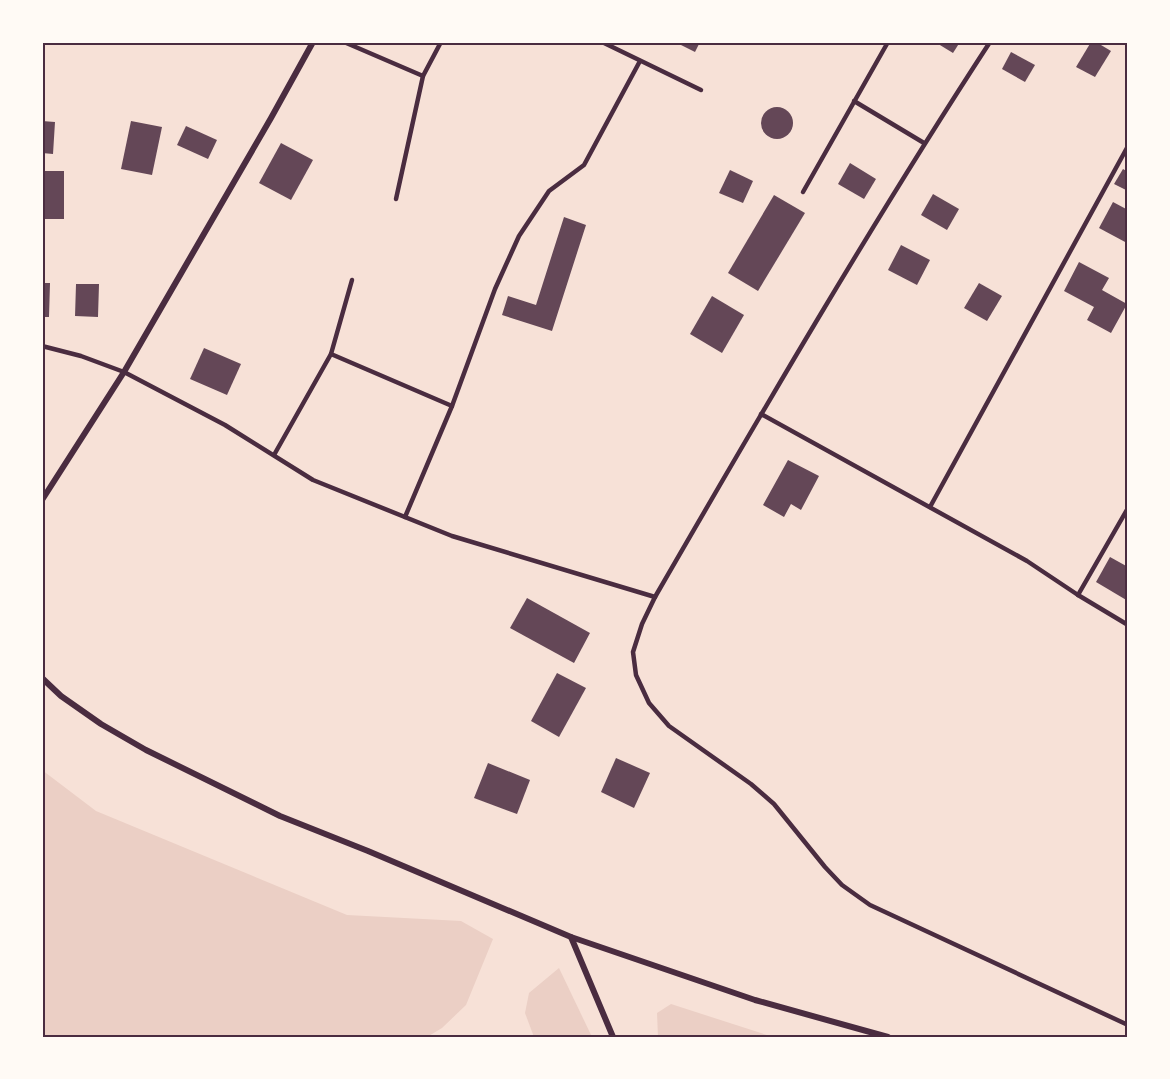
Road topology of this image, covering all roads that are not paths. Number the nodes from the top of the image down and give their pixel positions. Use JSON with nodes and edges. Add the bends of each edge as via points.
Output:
{"nodes":[{"id":1,"x":313,"y":42,"type":"edge"},
{"id":2,"x":344,"y":42,"type":"edge"},
{"id":3,"x":441,"y":42,"type":"edge"},
{"id":4,"x":602,"y":42,"type":"edge"},
{"id":5,"x":888,"y":42,"type":"edge"},
{"id":6,"x":990,"y":42,"type":"edge"},
{"id":7,"x":640,"y":61,"type":"junction"},
{"id":8,"x":423,"y":76,"type":"junction"},
{"id":9,"x":701,"y":90,"type":"dead end"},
{"id":10,"x":854,"y":101,"type":"junction"},
{"id":11,"x":924,"y":143,"type":"junction"},
{"id":12,"x":1128,"y":146,"type":"edge"},
{"id":13,"x":803,"y":192,"type":"dead end"},
{"id":14,"x":396,"y":200,"type":"dead end"},
{"id":15,"x":352,"y":280,"type":"dead end"},
{"id":16,"x":42,"y":346,"type":"edge"},
{"id":17,"x":331,"y":354,"type":"junction"},
{"id":18,"x":124,"y":372,"type":"junction"},
{"id":19,"x":452,"y":406,"type":"junction"},
{"id":20,"x":761,"y":414,"type":"junction"},
{"id":21,"x":274,"y":455,"type":"junction"},
{"id":22,"x":42,"y":500,"type":"edge"},
{"id":23,"x":930,"y":507,"type":"junction"},
{"id":24,"x":1128,"y":508,"type":"edge"},
{"id":25,"x":405,"y":517,"type":"junction"},
{"id":26,"x":1078,"y":595,"type":"junction"},
{"id":27,"x":655,"y":597,"type":"junction"},
{"id":28,"x":1128,"y":625,"type":"edge"},
{"id":29,"x":42,"y":678,"type":"edge"},
{"id":30,"x":571,"y":937,"type":"junction"},
{"id":31,"x":1128,"y":1024,"type":"edge"},
{"id":32,"x":613,"y":1037,"type":"edge"},
{"id":33,"x":888,"y":1037,"type":"edge"}],
"edges":[{"from":1,"to":18,"type":"street"},
{"from":2,"to":8,"type":"lane"},
{"from":3,"to":8,"type":"lane"},
{"from":4,"to":7,"type":"lane"},
{"from":5,"to":10,"type":"lane"},
{"from":6,"to":11,"type":"lane"},
{"from":7,"to":9,"type":"lane"},
{"from":7,"to":19,"type":"lane","via":[[584,165],[549,192],[519,236]]},
{"from":8,"to":14,"type":"lane"},
{"from":10,"to":11,"type":"lane"},
{"from":10,"to":13,"type":"lane"},
{"from":11,"to":20,"type":"lane"},
{"from":12,"to":23,"type":"lane"},
{"from":15,"to":17,"type":"lane"},
{"from":16,"to":18,"type":"lane"},
{"from":17,"to":19,"type":"lane"},
{"from":17,"to":21,"type":"lane"},
{"from":18,"to":21,"type":"lane"},
{"from":18,"to":22,"type":"street"},
{"from":19,"to":25,"type":"lane"},
{"from":20,"to":23,"type":"lane"},
{"from":20,"to":27,"type":"lane"},
{"from":21,"to":25,"type":"lane","via":[[314,480]]},
{"from":23,"to":26,"type":"lane","via":[[1027,561]]},
{"from":24,"to":26,"type":"lane"},
{"from":25,"to":27,"type":"lane","via":[[473,543]]},
{"from":26,"to":28,"type":"lane"},
{"from":27,"to":31,"type":"lane","via":[[633,652],[636,675],[649,703],[669,726],[774,804],[842,885],[870,905]]},
{"from":29,"to":30,"type":"street","via":[[101,724],[206,781],[280,816]]},
{"from":30,"to":32,"type":"street"},
{"from":30,"to":33,"type":"street","via":[[755,1000]]}]}
